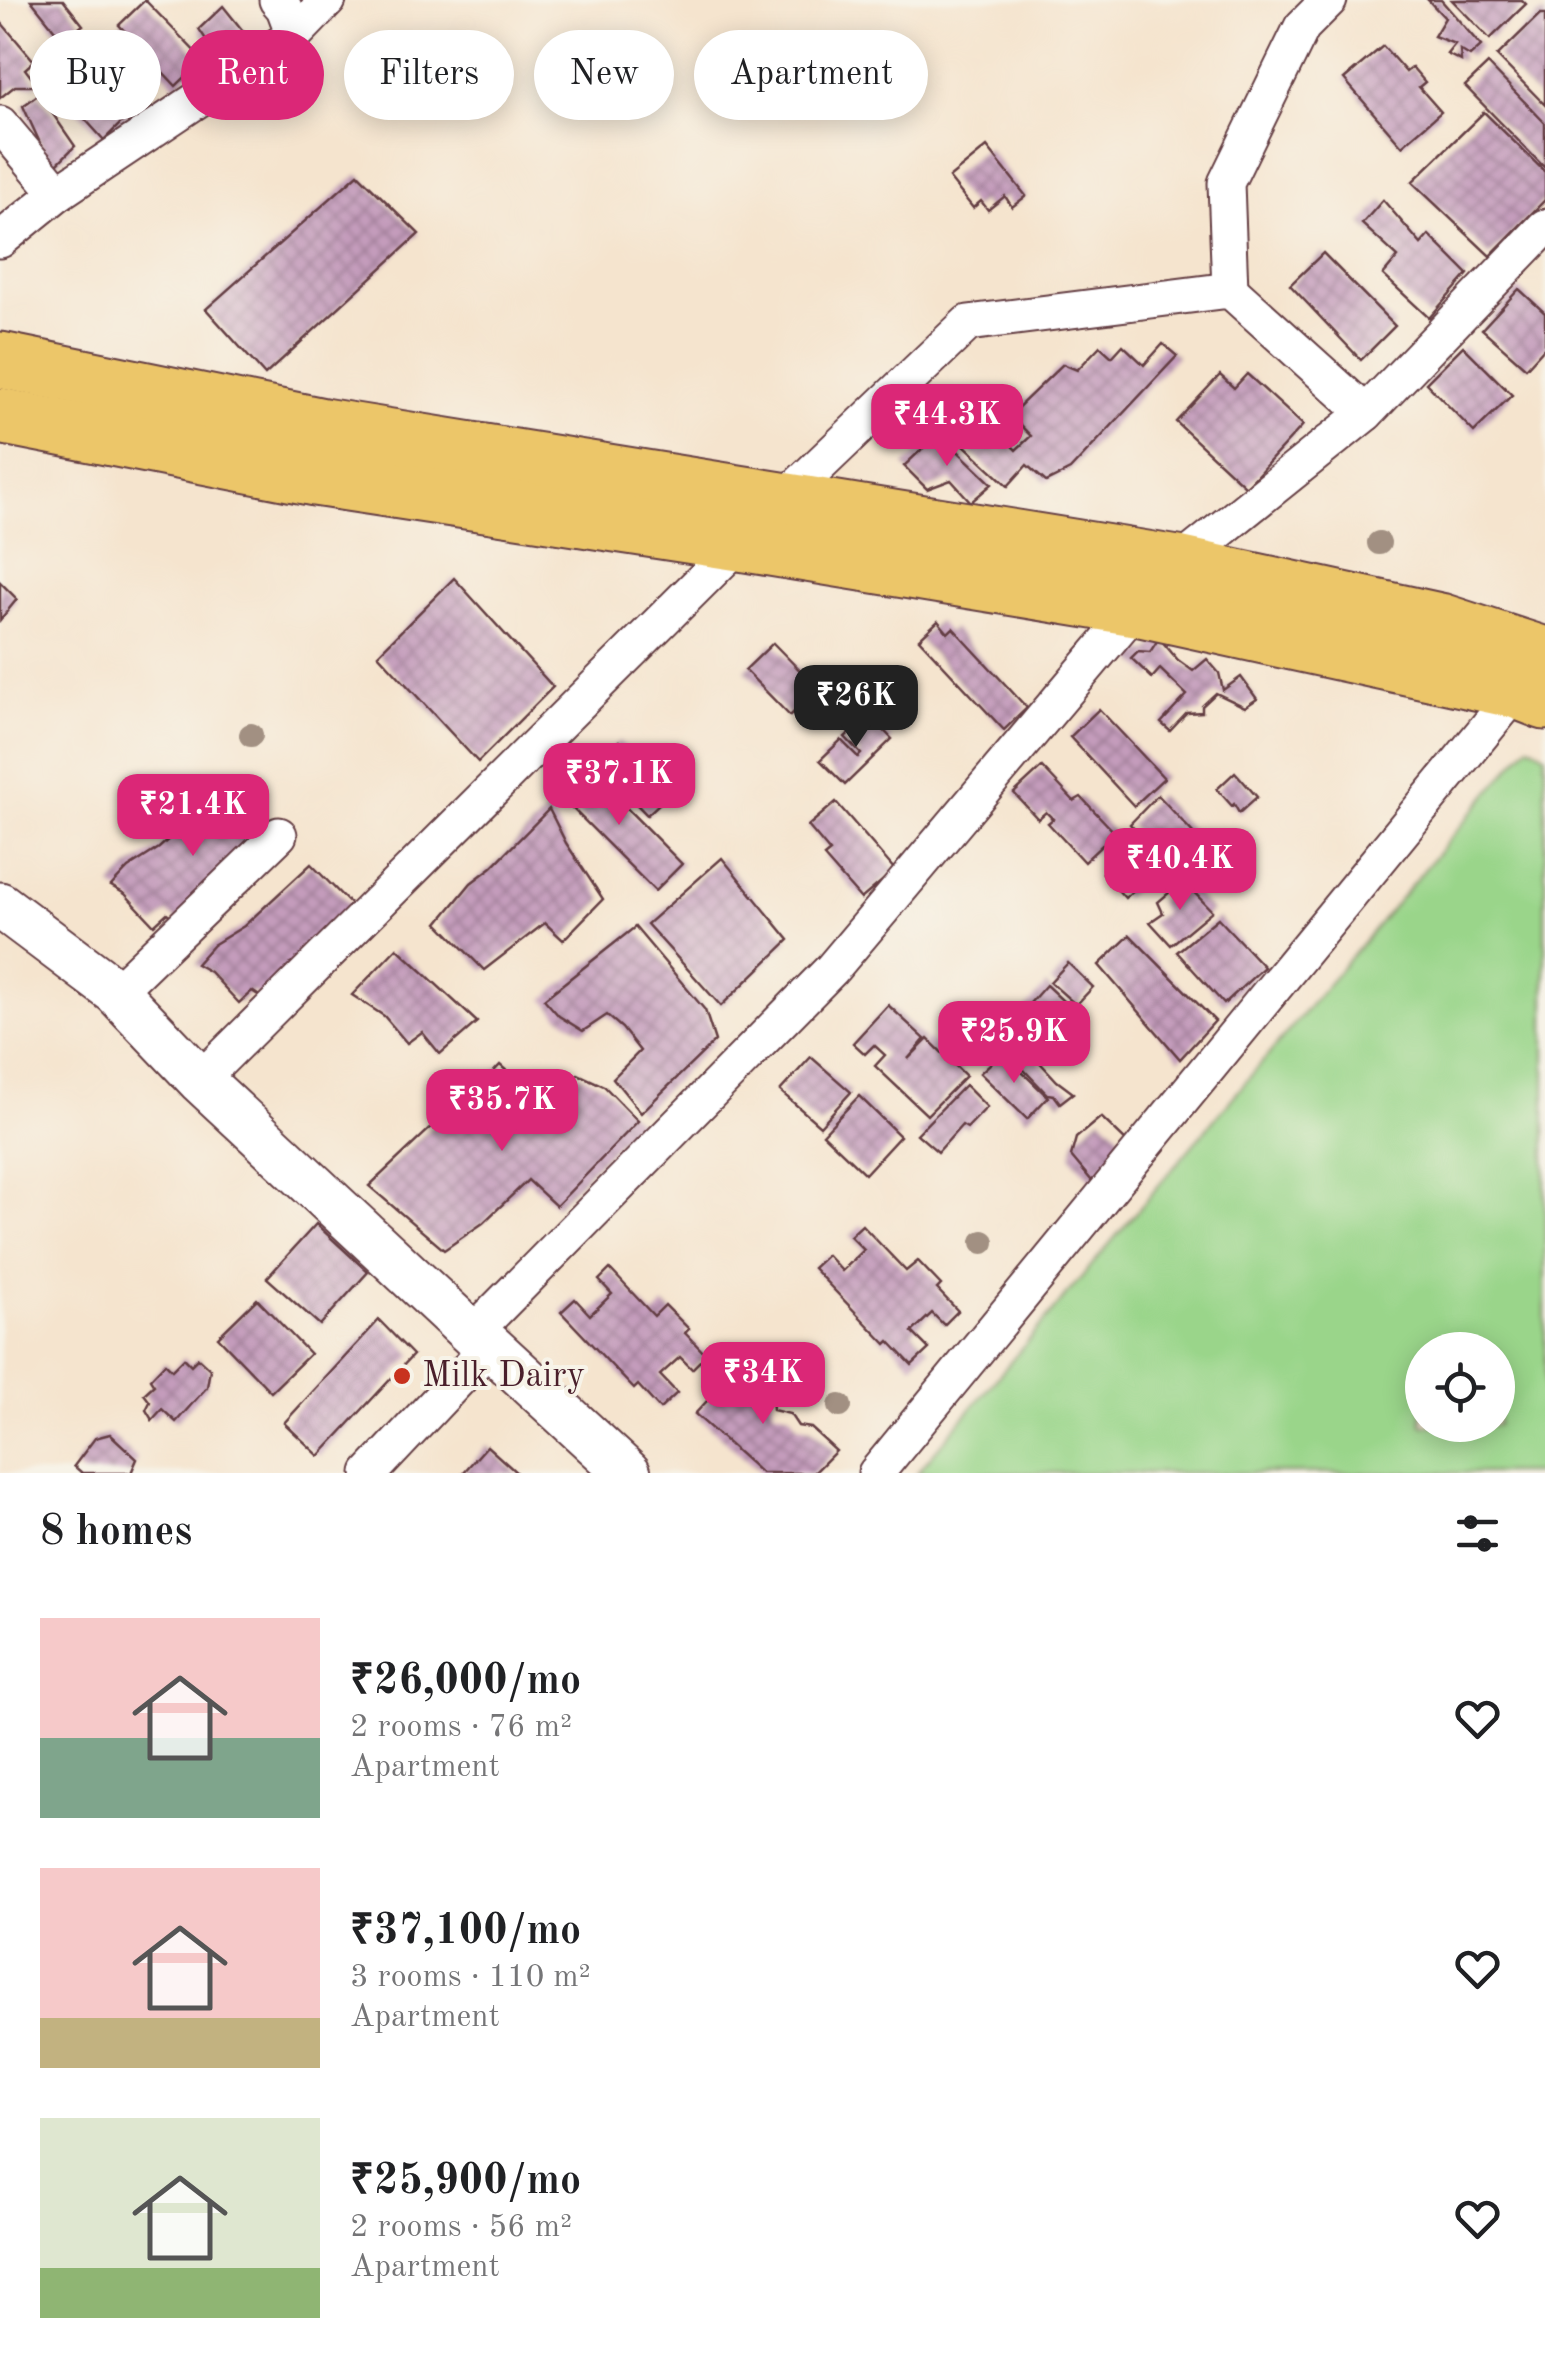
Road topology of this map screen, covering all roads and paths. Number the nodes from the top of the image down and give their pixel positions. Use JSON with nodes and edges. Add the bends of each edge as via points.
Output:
{"nodes":[{"id":1,"x":278,"y":0,"type":"edge"},
{"id":2,"x":328,"y":0,"type":"edge"},
{"id":3,"x":1328,"y":0,"type":"edge"},
{"id":4,"x":292,"y":30,"type":"edge"},
{"id":5,"x":299,"y":30,"type":"edge"},
{"id":6,"x":181,"y":111,"type":"edge"},
{"id":7,"x":0,"y":124,"type":"edge"},
{"id":8,"x":58,"y":194,"type":"junction"},
{"id":9,"x":1545,"y":228,"type":"edge"},
{"id":10,"x":0,"y":240,"type":"edge"},
{"id":11,"x":1230,"y":290,"type":"junction"},
{"id":12,"x":0,"y":360,"type":"edge"},
{"id":13,"x":1366,"y":413,"type":"junction"},
{"id":14,"x":0,"y":416,"type":"edge"},
{"id":15,"x":783,"y":500,"type":"junction"},
{"id":16,"x":740,"y":542,"type":"junction"},
{"id":17,"x":1178,"y":564,"type":"junction"},
{"id":18,"x":1136,"y":608,"type":"junction"},
{"id":19,"x":1537,"y":668,"type":"edge"},
{"id":20,"x":279,"y":835,"type":"dead end"},
{"id":21,"x":0,"y":904,"type":"edge"},
{"id":22,"x":116,"y":992,"type":"junction"},
{"id":23,"x":200,"y":1080,"type":"junction"},
{"id":24,"x":481,"y":1340,"type":"junction"},
{"id":25,"x":370,"y":1473,"type":"edge"},
{"id":26,"x":628,"y":1473,"type":"edge"},
{"id":27,"x":876,"y":1473,"type":"edge"}],
"edges":[{"from":1,"to":4,"type":"street"},
{"from":2,"to":5,"type":"street"},
{"from":3,"to":11,"type":"street","via":[[1302,27],[1226,183]]},
{"from":6,"to":8,"type":"street"},
{"from":7,"to":8,"type":"street"},
{"from":8,"to":10,"type":"street"},
{"from":9,"to":13,"type":"street"},
{"from":11,"to":13,"type":"street"},
{"from":11,"to":15,"type":"street","via":[[968,323]]},
{"from":12,"to":15,"type":"main road","via":[[323,426]]},
{"from":13,"to":17,"type":"street"},
{"from":14,"to":16,"type":"main road","via":[[316,478]]},
{"from":15,"to":16,"type":"street"},
{"from":15,"to":17,"type":"main road"},
{"from":16,"to":18,"type":"main road"},
{"from":16,"to":23,"type":"street"},
{"from":17,"to":18,"type":"street"},
{"from":17,"to":19,"type":"main road","via":[[1440,622]]},
{"from":18,"to":19,"type":"main road"},
{"from":18,"to":24,"type":"street","via":[[832,968]]},
{"from":19,"to":27,"type":"street"},
{"from":20,"to":22,"type":"street"},
{"from":21,"to":22,"type":"street"},
{"from":22,"to":23,"type":"street"},
{"from":23,"to":24,"type":"street"},
{"from":24,"to":25,"type":"street"},
{"from":24,"to":26,"type":"street"}]}
